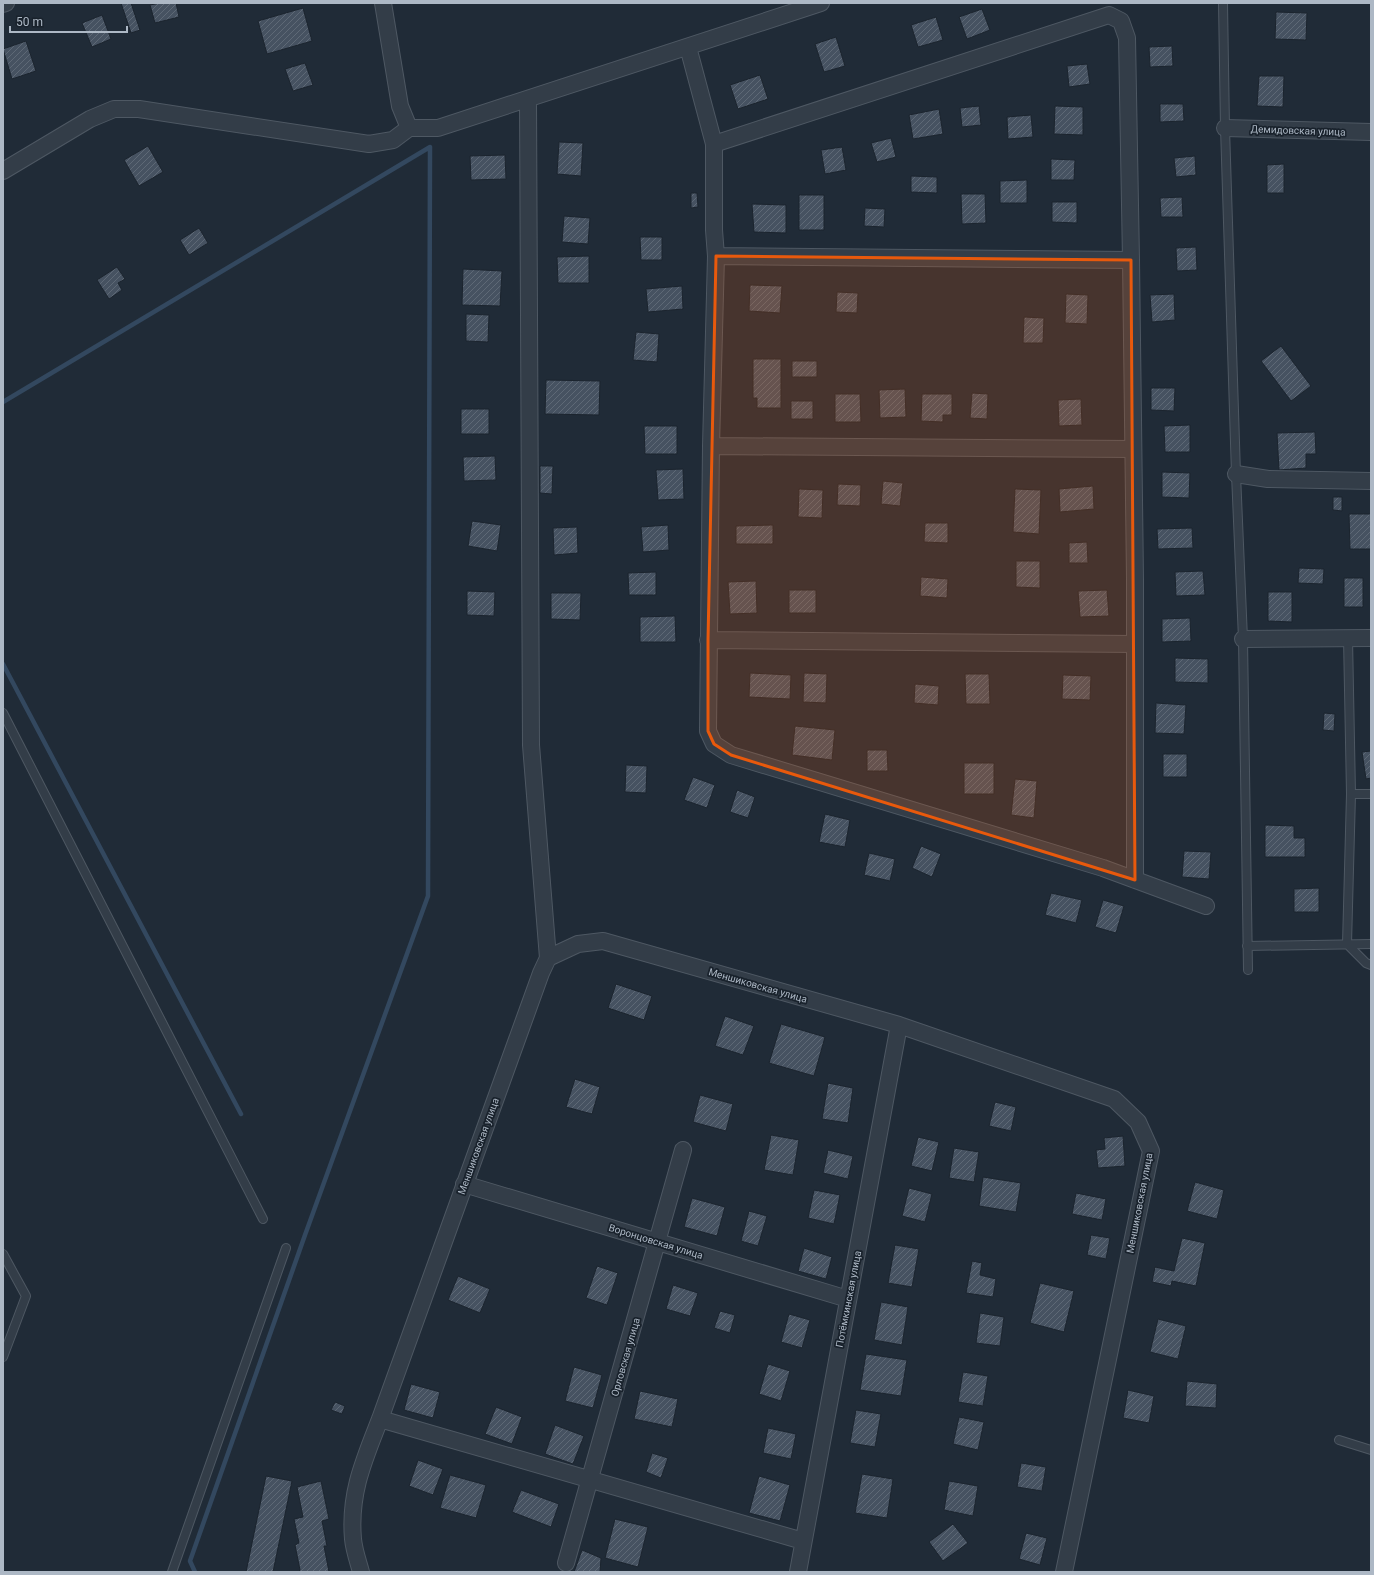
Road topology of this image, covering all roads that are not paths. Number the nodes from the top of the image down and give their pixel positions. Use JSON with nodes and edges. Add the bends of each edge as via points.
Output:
{"nodes":[{"id":1,"x":6,"y":3,"type":"edge"},
{"id":2,"x":383,"y":3,"type":"edge"},
{"id":3,"x":821,"y":3,"type":"edge"},
{"id":4,"x":1223,"y":3,"type":"edge"},
{"id":5,"x":3,"y":4,"type":"edge"},
{"id":6,"x":688,"y":47,"type":"junction"},
{"id":7,"x":528,"y":100,"type":"junction"},
{"id":8,"x":409,"y":128,"type":"junction"},
{"id":9,"x":1225,"y":128,"type":"junction"},
{"id":10,"x":1371,"y":132,"type":"edge"},
{"id":11,"x":714,"y":144,"type":"junction"},
{"id":12,"x":3,"y":171,"type":"edge"},
{"id":13,"x":716,"y":256,"type":"junction"},
{"id":14,"x":1131,"y":260,"type":"junction"},
{"id":15,"x":711,"y":446,"type":"junction"},
{"id":16,"x":1133,"y":448,"type":"junction"},
{"id":17,"x":1236,"y":474,"type":"junction"},
{"id":18,"x":1371,"y":481,"type":"edge"},
{"id":19,"x":1345,"y":638,"type":"junction"},
{"id":20,"x":1371,"y":638,"type":"edge"},
{"id":21,"x":1243,"y":639,"type":"junction"},
{"id":22,"x":708,"y":640,"type":"junction"},
{"id":23,"x":1135,"y":644,"type":"junction"},
{"id":24,"x":3,"y":713,"type":"edge"},
{"id":25,"x":1351,"y":794,"type":"junction"},
{"id":26,"x":1371,"y":794,"type":"edge"},
{"id":27,"x":1135,"y":880,"type":"junction"},
{"id":28,"x":1206,"y":906,"type":"dead end"},
{"id":29,"x":1347,"y":944,"type":"junction"},
{"id":30,"x":1371,"y":944,"type":"edge"},
{"id":31,"x":1247,"y":946,"type":"junction"},
{"id":32,"x":548,"y":958,"type":"junction"},
{"id":33,"x":1371,"y":965,"type":"edge"},
{"id":34,"x":1248,"y":970,"type":"dead end"},
{"id":35,"x":899,"y":1025,"type":"junction"},
{"id":36,"x":683,"y":1150,"type":"dead end"},
{"id":37,"x":464,"y":1184,"type":"junction"},
{"id":38,"x":264,"y":1219,"type":"dead end"},
{"id":39,"x":657,"y":1241,"type":"junction"},
{"id":40,"x":286,"y":1248,"type":"dead end"},
{"id":41,"x":3,"y":1254,"type":"edge"},
{"id":42,"x":848,"y":1299,"type":"junction"},
{"id":43,"x":3,"y":1357,"type":"edge"},
{"id":44,"x":380,"y":1419,"type":"junction"},
{"id":45,"x":1339,"y":1440,"type":"dead end"},
{"id":46,"x":1371,"y":1450,"type":"edge"},
{"id":47,"x":590,"y":1480,"type":"junction"},
{"id":48,"x":803,"y":1541,"type":"junction"},
{"id":49,"x":566,"y":1563,"type":"dead end"},
{"id":50,"x":172,"y":1572,"type":"edge"},
{"id":51,"x":361,"y":1572,"type":"edge"},
{"id":52,"x":798,"y":1572,"type":"edge"},
{"id":53,"x":1064,"y":1572,"type":"edge"}],
"edges":[{"from":1,"to":5,"type":"street"},
{"from":2,"to":8,"type":"street","via":[[400,106]]},
{"from":3,"to":6,"type":"street"},
{"from":4,"to":9,"type":"lane"},
{"from":6,"to":7,"type":"street"},
{"from":6,"to":11,"type":"street"},
{"from":7,"to":8,"type":"street","via":[[438,128]]},
{"from":7,"to":32,"type":"street","via":[[531,745]]},
{"from":8,"to":12,"type":"street","via":[[393,140],[369,144],[139,109],[114,109],[90,119]]},
{"from":9,"to":10,"type":"street","name":"Демидовская улица"},
{"from":9,"to":17,"type":"lane"},
{"from":11,"to":13,"type":"street"},
{"from":11,"to":14,"type":"street","via":[[1109,15],[1121,20],[1127,38]]},
{"from":13,"to":14,"type":"street"},
{"from":13,"to":15,"type":"street"},
{"from":14,"to":16,"type":"street"},
{"from":15,"to":16,"type":"street"},
{"from":15,"to":22,"type":"street"},
{"from":16,"to":23,"type":"street"},
{"from":17,"to":18,"type":"street","via":[[1268,479]]},
{"from":17,"to":21,"type":"lane"},
{"from":19,"to":20,"type":"street"},
{"from":19,"to":21,"type":"street"},
{"from":19,"to":25,"type":"lane"},
{"from":21,"to":31,"type":"lane"},
{"from":22,"to":23,"type":"street"},
{"from":22,"to":27,"type":"street","via":[[708,731],[714,744],[731,755],[1103,868]]},
{"from":23,"to":27,"type":"street"},
{"from":24,"to":38,"type":"lane"},
{"from":25,"to":26,"type":"lane"},
{"from":25,"to":29,"type":"lane"},
{"from":27,"to":28,"type":"street"},
{"from":29,"to":30,"type":"lane"},
{"from":29,"to":31,"type":"lane"},
{"from":29,"to":33,"type":"lane"},
{"from":31,"to":34,"type":"lane"},
{"from":32,"to":35,"type":"street","name":"Меншиковская улица","via":[[578,944],[603,941]]},
{"from":32,"to":37,"type":"street","name":"Меншиковская улица"},
{"from":35,"to":42,"type":"street","name":"Потёмкинская улица"},
{"from":35,"to":53,"type":"street","name":"Меншиковская улица","via":[[1114,1099],[1138,1122],[1151,1152]]},
{"from":36,"to":39,"type":"street","name":"Орловская улица"},
{"from":37,"to":39,"type":"street","name":"Воронцовская улица"},
{"from":37,"to":44,"type":"street","name":"Меншиковская улица"},
{"from":39,"to":42,"type":"street","name":"Воронцовская улица"},
{"from":39,"to":47,"type":"street","name":"Орловская улица"},
{"from":40,"to":50,"type":"lane"},
{"from":41,"to":43,"type":"lane","via":[[26,1296]]},
{"from":42,"to":48,"type":"street","name":"Потёмкинская улица"},
{"from":44,"to":47,"type":"street"},
{"from":44,"to":51,"type":"street","name":"Меншиковская улица","via":[[359,1471],[353,1507],[353,1540]]},
{"from":45,"to":46,"type":"lane"},
{"from":47,"to":48,"type":"street"},
{"from":47,"to":49,"type":"street","name":"Орловская улица"},
{"from":48,"to":52,"type":"street","name":"Потёмкинская улица"}]}
